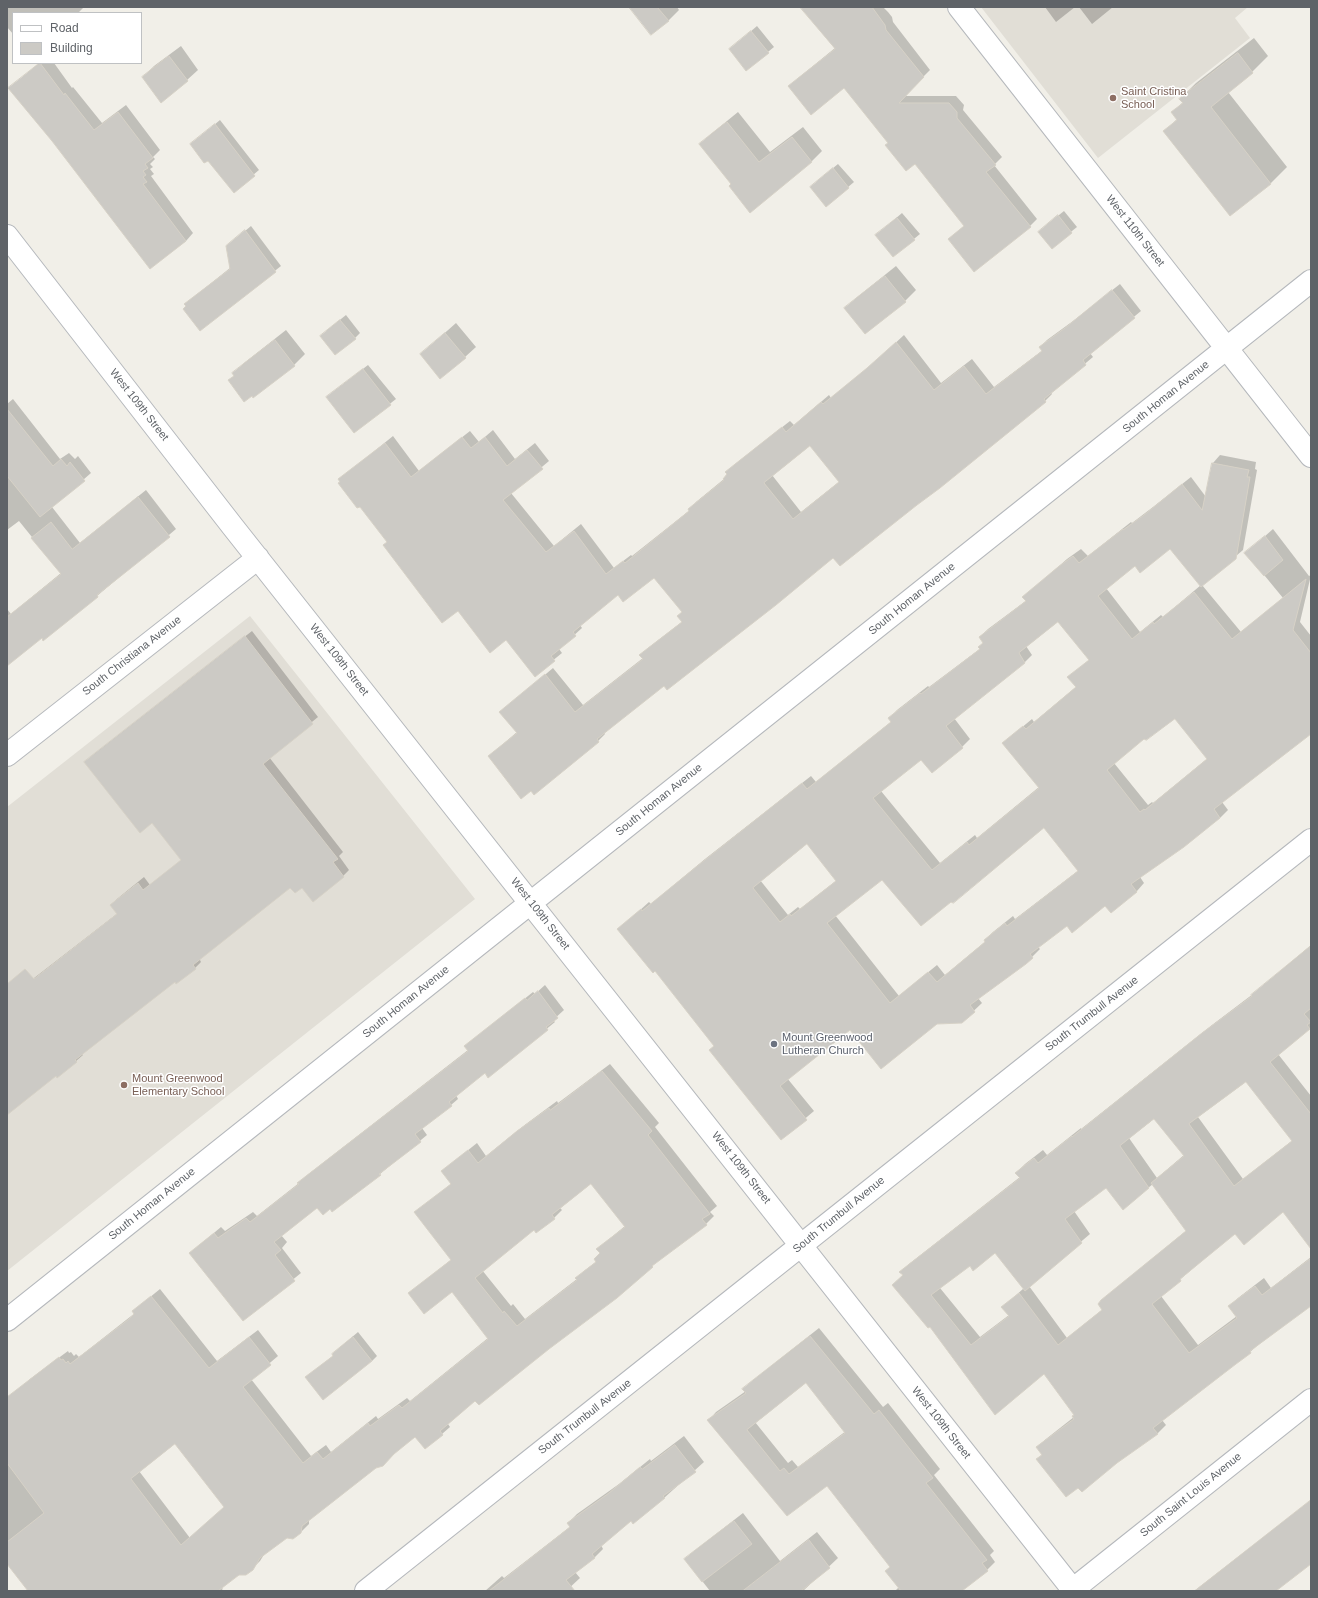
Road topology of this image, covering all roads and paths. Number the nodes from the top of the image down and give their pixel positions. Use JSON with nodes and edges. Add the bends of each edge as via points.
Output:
{"nodes":[{"id":1,"x":959,"y":7,"type":"edge"},
{"id":2,"x":7,"y":236,"type":"edge"},
{"id":3,"x":1311,"y":281,"type":"edge"},
{"id":4,"x":1227,"y":348,"type":"junction"},
{"id":5,"x":1311,"y":456,"type":"edge"},
{"id":6,"x":258,"y":558,"type":"junction"},
{"id":7,"x":7,"y":755,"type":"edge"},
{"id":8,"x":1311,"y":840,"type":"edge"},
{"id":9,"x":531,"y":902,"type":"junction"},
{"id":10,"x":802,"y":1245,"type":"junction"},
{"id":11,"x":7,"y":1320,"type":"edge"},
{"id":12,"x":1311,"y":1400,"type":"edge"},
{"id":13,"x":366,"y":1591,"type":"edge"},
{"id":14,"x":1072,"y":1591,"type":"edge"}],
"edges":[{"from":1,"to":4,"type":"street","name":"West 110th Street"},
{"from":2,"to":6,"type":"street","name":"West 109th Street"},
{"from":3,"to":4,"type":"street","name":"South Homan Avenue"},
{"from":4,"to":5,"type":"street","name":"West 110th Street"},
{"from":4,"to":9,"type":"street","name":"South Homan Avenue"},
{"from":6,"to":7,"type":"street","name":"South Christiana Avenue"},
{"from":6,"to":9,"type":"street","name":"West 109th Street"},
{"from":8,"to":10,"type":"street","name":"South Trumbull Avenue"},
{"from":9,"to":10,"type":"street","name":"West 109th Street"},
{"from":9,"to":11,"type":"street","name":"South Homan Avenue"},
{"from":10,"to":13,"type":"street","name":"South Trumbull Avenue"},
{"from":10,"to":14,"type":"street","name":"West 109th Street"},
{"from":12,"to":14,"type":"street","name":"South Saint Louis Avenue"}]}
